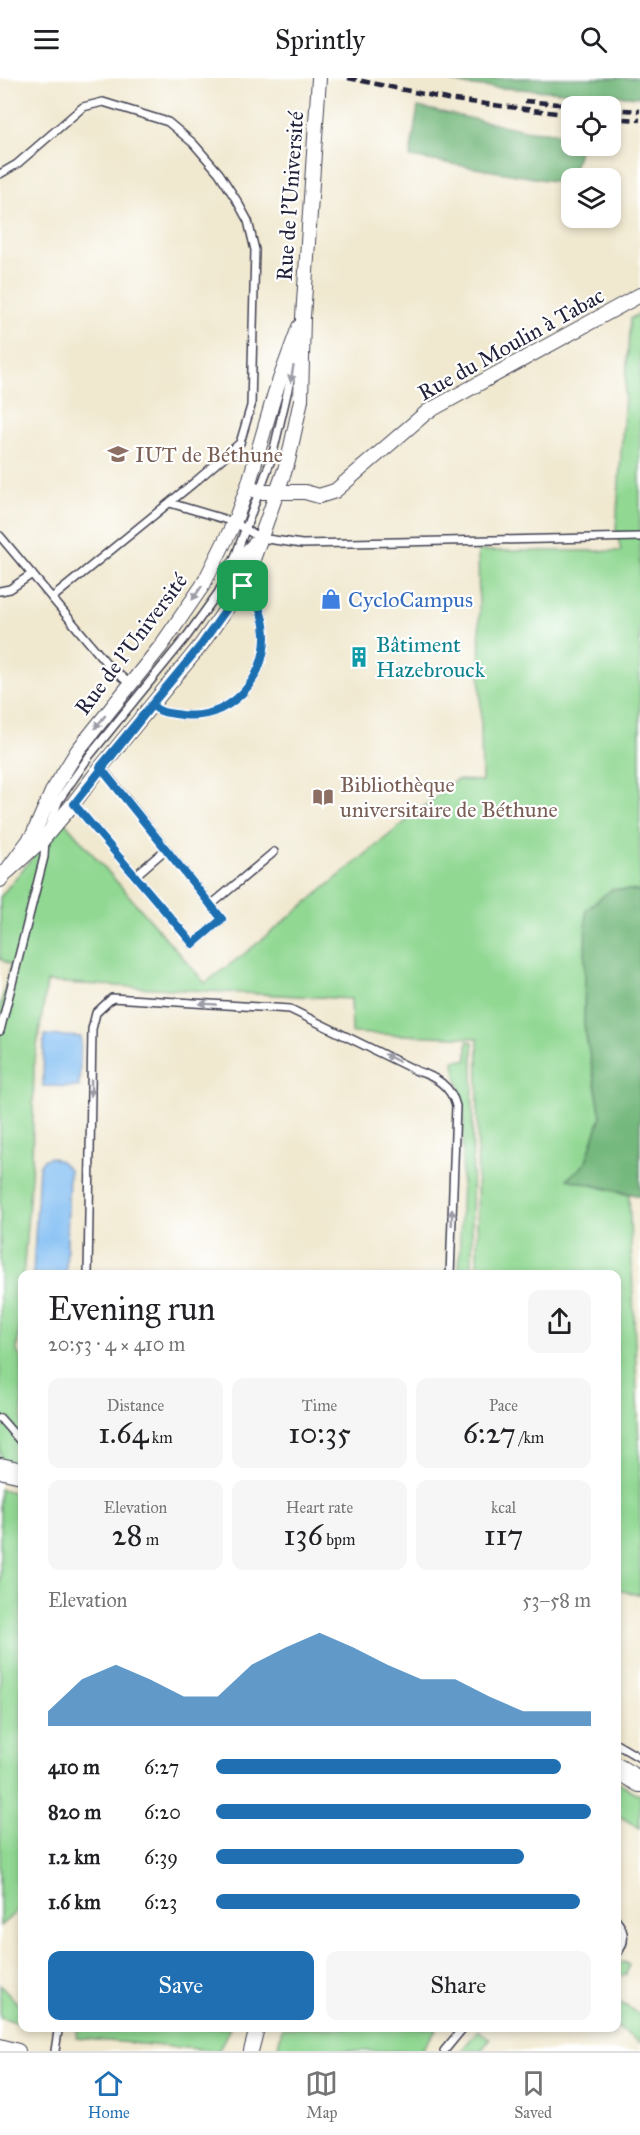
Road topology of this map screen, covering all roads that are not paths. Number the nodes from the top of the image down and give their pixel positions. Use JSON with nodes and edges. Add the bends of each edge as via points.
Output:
{"nodes":[{"id":1,"x":319,"y":78,"type":"edge"},
{"id":2,"x":0,"y":174,"type":"edge"},
{"id":3,"x":640,"y":295,"type":"edge"},
{"id":4,"x":303,"y":317,"type":"junction"},
{"id":5,"x":253,"y":489,"type":"junction"},
{"id":6,"x":279,"y":491,"type":"junction"},
{"id":7,"x":170,"y":503,"type":"junction"},
{"id":8,"x":240,"y":525,"type":"junction"},
{"id":9,"x":0,"y":536,"type":"edge"},
{"id":10,"x":640,"y":537,"type":"edge"},
{"id":11,"x":260,"y":538,"type":"junction"},
{"id":12,"x":231,"y":568,"type":"junction"},
{"id":13,"x":32,"y":574,"type":"junction"},
{"id":14,"x":243,"y":586,"type":"junction"},
{"id":15,"x":0,"y":591,"type":"edge"},
{"id":16,"x":52,"y":598,"type":"junction"},
{"id":17,"x":131,"y":685,"type":"junction"},
{"id":18,"x":152,"y":705,"type":"junction"},
{"id":19,"x":100,"y":767,"type":"junction"},
{"id":20,"x":74,"y":804,"type":"junction"},
{"id":21,"x":45,"y":837,"type":"junction"},
{"id":22,"x":166,"y":849,"type":"junction"},
{"id":23,"x":274,"y":852,"type":"dead end"},
{"id":24,"x":4,"y":876,"type":"edge"},
{"id":25,"x":135,"y":876,"type":"junction"},
{"id":26,"x":211,"y":905,"type":"junction"},
{"id":27,"x":0,"y":1031,"type":"edge"},
{"id":28,"x":88,"y":1270,"type":"edge"},
{"id":29,"x":450,"y":1270,"type":"edge"},
{"id":30,"x":0,"y":1418,"type":"edge"},
{"id":31,"x":18,"y":1438,"type":"edge"},
{"id":32,"x":0,"y":1468,"type":"edge"},
{"id":33,"x":18,"y":1472,"type":"edge"},
{"id":34,"x":621,"y":1747,"type":"edge"},
{"id":35,"x":640,"y":1758,"type":"edge"},
{"id":36,"x":621,"y":1771,"type":"edge"},
{"id":37,"x":640,"y":1782,"type":"edge"},
{"id":38,"x":621,"y":1929,"type":"edge"},
{"id":39,"x":621,"y":1949,"type":"edge"},
{"id":40,"x":58,"y":2032,"type":"edge"},
{"id":41,"x":256,"y":2032,"type":"edge"},
{"id":42,"x":460,"y":2032,"type":"edge"},
{"id":43,"x":0,"y":2046,"type":"edge"},
{"id":44,"x":18,"y":2051,"type":"edge"},
{"id":45,"x":55,"y":2051,"type":"edge"},
{"id":46,"x":251,"y":2051,"type":"edge"},
{"id":47,"x":444,"y":2051,"type":"edge"}],
"edges":[{"from":1,"to":4,"type":"street","name":"Rue de l'Université"},
{"from":2,"to":7,"type":"lane","via":[[83,107],[104,102],[168,122],[219,173],[248,221],[255,250],[251,406],[240,443]]},
{"from":3,"to":6,"type":"street","name":"Rue du Moulin à Tabac","via":[[427,412],[335,491],[319,496]]},
{"from":4,"to":5,"type":"street","name":"Rue de l'Université","via":[[275,393]]},
{"from":6,"to":4,"type":"street","name":"Rue de l'Université","one_way":true,"via":[[299,411]]},
{"from":5,"to":6,"type":"street","name":"Rue du Moulin à Tabac"},
{"from":5,"to":8,"type":"street","name":"Rue de l'Université"},
{"from":6,"to":11,"type":"street","name":"Rue de l'Université"},
{"from":7,"to":8,"type":"lane"},
{"from":7,"to":16,"type":"lane"},
{"from":8,"to":11,"type":"lane"},
{"from":8,"to":12,"type":"lane"},
{"from":8,"to":17,"type":"street","name":"Rue de l'Université","one_way":true,"via":[[203,585]]},
{"from":9,"to":13,"type":"lane"},
{"from":10,"to":11,"type":"lane","via":[[302,544]]},
{"from":11,"to":12,"type":"street"},
{"from":11,"to":14,"type":"street","name":"Rue de l'Université"},
{"from":12,"to":21,"type":"lane","via":[[187,636],[59,800]]},
{"from":13,"to":15,"type":"lane"},
{"from":13,"to":16,"type":"lane"},
{"from":14,"to":18,"type":"street","name":"Rue de l'Université"},
{"from":14,"to":18,"type":"lane","via":[[258,603],[265,624],[261,666],[250,685],[235,700],[195,717],[159,712]]},
{"from":16,"to":17,"type":"lane","via":[[108,666]]},
{"from":17,"to":24,"type":"street","name":"Rue de l'Université","one_way":true,"via":[[78,750],[52,792],[33,835]]},
{"from":18,"to":19,"type":"street","name":"Rue de l'Université"},
{"from":19,"to":20,"type":"street","name":"Rue de l'Université"},
{"from":19,"to":22,"type":"lane"},
{"from":20,"to":21,"type":"street","name":"Rue de l'Université"},
{"from":20,"to":25,"type":"lane"},
{"from":21,"to":24,"type":"street","name":"Rue de l'Université"},
{"from":21,"to":27,"type":"lane","via":[[44,857]]},
{"from":22,"to":25,"type":"lane"},
{"from":22,"to":26,"type":"lane"},
{"from":23,"to":26,"type":"lane"},
{"from":25,"to":26,"type":"lane","via":[[193,944],[222,919]]},
{"from":29,"to":28,"type":"lane","one_way":true,"via":[[456,1106],[453,1095],[432,1075],[290,1008],[112,998],[96,1013],[92,1029]]},
{"from":30,"to":31,"type":"lane"},
{"from":32,"to":33,"type":"street"},
{"from":34,"to":35,"type":"lane"},
{"from":36,"to":37,"type":"street"},
{"from":38,"to":39,"type":"lane"},
{"from":40,"to":45,"type":"lane"},
{"from":41,"to":46,"type":"street"},
{"from":42,"to":47,"type":"lane"},
{"from":43,"to":44,"type":"street"}]}
